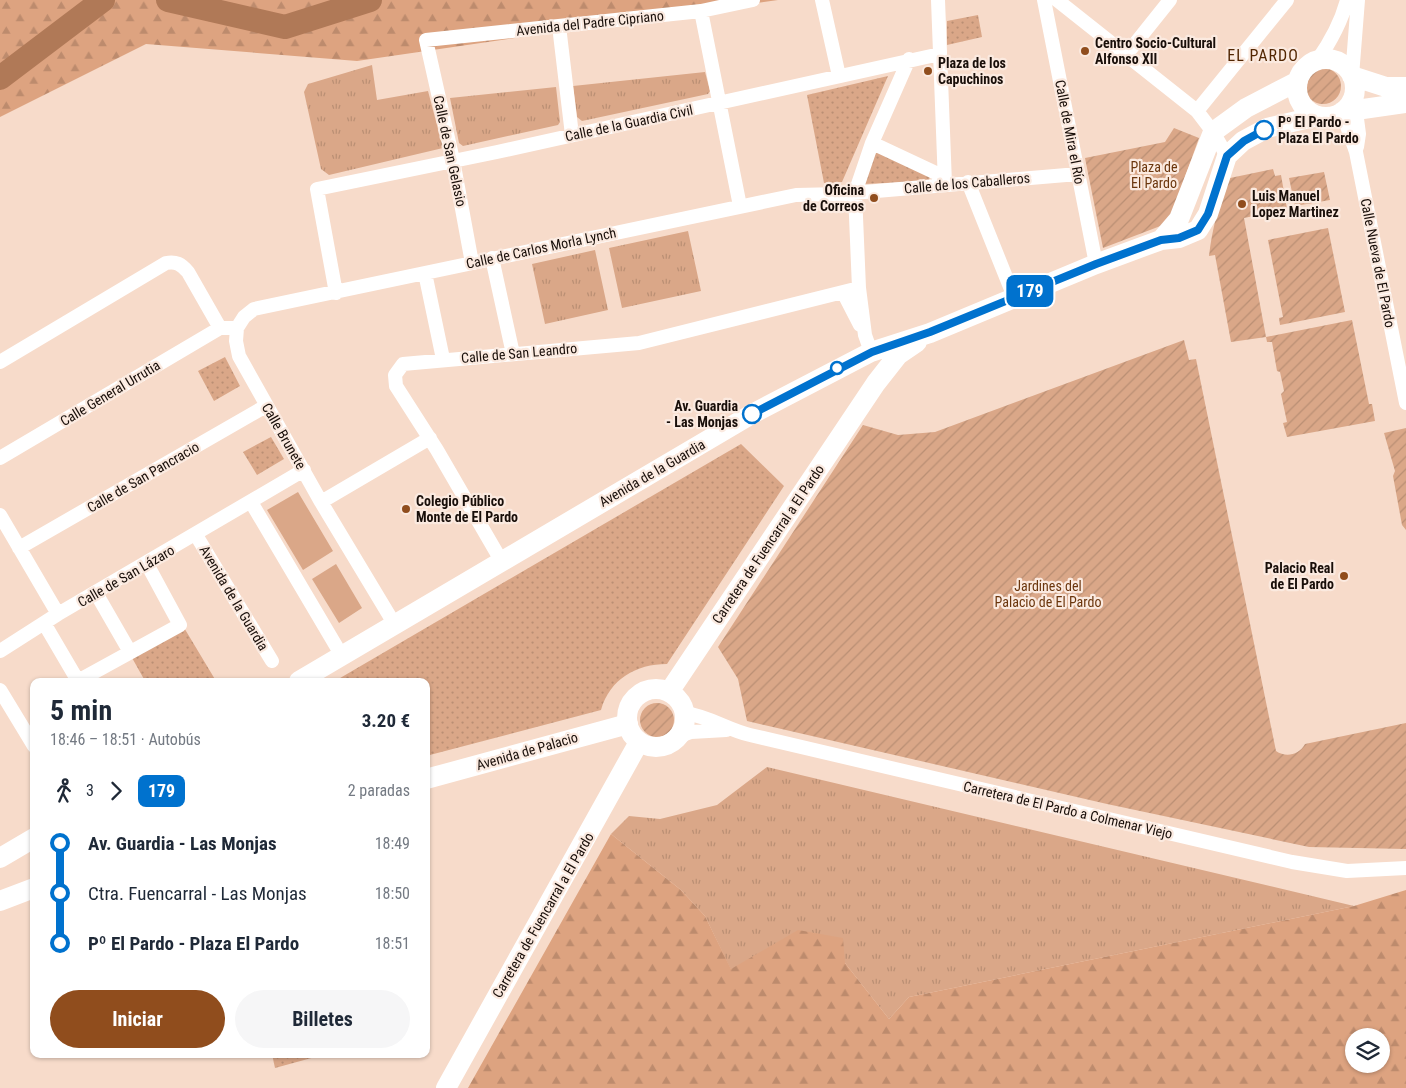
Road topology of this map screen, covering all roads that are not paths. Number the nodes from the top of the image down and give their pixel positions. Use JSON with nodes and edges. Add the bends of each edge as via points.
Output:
{"nodes":[{"id":1,"x":753,"y":0,"type":"edge"},
{"id":2,"x":822,"y":0,"type":"edge"},
{"id":3,"x":938,"y":0,"type":"edge"},
{"id":4,"x":1044,"y":0,"type":"edge"},
{"id":5,"x":1058,"y":0,"type":"edge"},
{"id":6,"x":1170,"y":0,"type":"edge"},
{"id":7,"x":1287,"y":0,"type":"edge"},
{"id":8,"x":1347,"y":0,"type":"edge"},
{"id":9,"x":1358,"y":0,"type":"edge"},
{"id":10,"x":701,"y":11,"type":"junction"},
{"id":11,"x":559,"y":26,"type":"junction"},
{"id":12,"x":426,"y":40,"type":"joint"},
{"id":13,"x":940,"y":54,"type":"junction"},
{"id":14,"x":1126,"y":55,"type":"junction"},
{"id":15,"x":909,"y":60,"type":"junction"},
{"id":16,"x":1317,"y":61,"type":"junction"},
{"id":17,"x":838,"y":76,"type":"junction"},
{"id":18,"x":1352,"y":76,"type":"junction"},
{"id":19,"x":1298,"y":82,"type":"junction"},
{"id":20,"x":1406,"y":87,"type":"edge"},
{"id":21,"x":1406,"y":103,"type":"edge"},
{"id":22,"x":720,"y":104,"type":"junction"},
{"id":23,"x":1351,"y":106,"type":"junction"},
{"id":24,"x":1197,"y":111,"type":"junction"},
{"id":25,"x":1318,"y":116,"type":"junction"},
{"id":26,"x":1213,"y":132,"type":"junction"},
{"id":27,"x":572,"y":135,"type":"junction"},
{"id":28,"x":872,"y":143,"type":"junction"},
{"id":29,"x":1227,"y":156,"type":"junction"},
{"id":30,"x":453,"y":160,"type":"junction"},
{"id":31,"x":1078,"y":174,"type":"junction"},
{"id":32,"x":968,"y":182,"type":"junction"},
{"id":33,"x":945,"y":184,"type":"junction"},
{"id":34,"x":855,"y":193,"type":"junction"},
{"id":35,"x":740,"y":206,"type":"junction"},
{"id":36,"x":1173,"y":232,"type":"junction"},
{"id":37,"x":492,"y":258,"type":"junction"},
{"id":38,"x":472,"y":263,"type":"junction"},
{"id":39,"x":1096,"y":264,"type":"junction"},
{"id":40,"x":425,"y":273,"type":"junction"},
{"id":41,"x":859,"y":288,"type":"junction"},
{"id":42,"x":843,"y":292,"type":"junction"},
{"id":43,"x":336,"y":293,"type":"junction"},
{"id":44,"x":1014,"y":297,"type":"junction"},
{"id":45,"x":220,"y":328,"type":"junction"},
{"id":46,"x":237,"y":328,"type":"junction"},
{"id":47,"x":930,"y":332,"type":"junction"},
{"id":48,"x":868,"y":343,"type":"junction"},
{"id":49,"x":513,"y":354,"type":"junction"},
{"id":50,"x":898,"y":355,"type":"junction"},
{"id":51,"x":443,"y":360,"type":"junction"},
{"id":52,"x":0,"y":362,"type":"edge"},
{"id":53,"x":825,"y":375,"type":"junction"},
{"id":54,"x":871,"y":390,"type":"junction"},
{"id":55,"x":1406,"y":403,"type":"edge"},
{"id":56,"x":266,"y":406,"type":"junction"},
{"id":57,"x":430,"y":438,"type":"junction"},
{"id":58,"x":0,"y":458,"type":"edge"},
{"id":59,"x":304,"y":470,"type":"junction"},
{"id":60,"x":251,"y":502,"type":"junction"},
{"id":61,"x":321,"y":502,"type":"junction"},
{"id":62,"x":0,"y":515,"type":"edge"},
{"id":63,"x":196,"y":535,"type":"junction"},
{"id":64,"x":19,"y":548,"type":"junction"},
{"id":65,"x":502,"y":562,"type":"junction"},
{"id":66,"x":147,"y":564,"type":"junction"},
{"id":67,"x":96,"y":593,"type":"junction"},
{"id":68,"x":58,"y":614,"type":"junction"},
{"id":69,"x":44,"y":623,"type":"junction"},
{"id":70,"x":395,"y":624,"type":"junction"},
{"id":71,"x":0,"y":651,"type":"edge"},
{"id":72,"x":130,"y":652,"type":"junction"},
{"id":73,"x":342,"y":656,"type":"junction"},
{"id":74,"x":272,"y":661,"type":"dead end"},
{"id":75,"x":76,"y":678,"type":"edge"},
{"id":76,"x":83,"y":678,"type":"edge"},
{"id":77,"x":304,"y":678,"type":"edge"},
{"id":78,"x":0,"y":690,"type":"edge"},
{"id":79,"x":669,"y":692,"type":"junction"},
{"id":80,"x":685,"y":713,"type":"junction"},
{"id":81,"x":628,"y":724,"type":"junction"},
{"id":82,"x":731,"y":730,"type":"junction"},
{"id":83,"x":680,"y":736,"type":"junction"},
{"id":84,"x":30,"y":739,"type":"edge"},
{"id":85,"x":639,"y":742,"type":"junction"},
{"id":86,"x":430,"y":778,"type":"edge"},
{"id":87,"x":30,"y":840,"type":"edge"},
{"id":88,"x":0,"y":858,"type":"edge"},
{"id":89,"x":1406,"y":868,"type":"edge"},
{"id":90,"x":17,"y":892,"type":"edge"},
{"id":91,"x":0,"y":900,"type":"edge"},
{"id":92,"x":446,"y":1088,"type":"edge"}],
"edges":[{"from":1,"to":10,"type":"street","name":"Avenida del Padre Cipriano"},
{"from":2,"to":17,"type":"street"},
{"from":3,"to":13,"type":"street"},
{"from":4,"to":31,"type":"street","name":"Calle de Mira el Río"},
{"from":5,"to":14,"type":"street"},
{"from":6,"to":14,"type":"street"},
{"from":7,"to":24,"type":"street"},
{"from":8,"to":16,"type":"street","via":[[1343,18]]},
{"from":9,"to":18,"type":"street"},
{"from":10,"to":11,"type":"street","name":"Avenida del Padre Cipriano"},
{"from":10,"to":22,"type":"street"},
{"from":11,"to":12,"type":"street","name":"Avenida del Padre Cipriano"},
{"from":11,"to":27,"type":"street"},
{"from":12,"to":30,"type":"street","name":"Calle de San Gelasio"},
{"from":13,"to":15,"type":"street","name":"Calle de la Guardia Civil"},
{"from":13,"to":33,"type":"street"},
{"from":14,"to":24,"type":"street"},
{"from":15,"to":17,"type":"street","name":"Calle de la Guardia Civil"},
{"from":15,"to":28,"type":"street"},
{"from":16,"to":18,"type":"street","via":[[1336,61]]},
{"from":16,"to":19,"type":"street","via":[[1303,71]]},
{"from":17,"to":22,"type":"street","name":"Calle de la Guardia Civil"},
{"from":18,"to":20,"type":"street","via":[[1386,87]]},
{"from":18,"to":23,"type":"street"},
{"from":19,"to":25,"type":"street","via":[[1301,100]]},
{"from":19,"to":26,"type":"street","via":[[1246,108]]},
{"from":21,"to":23,"type":"street"},
{"from":22,"to":27,"type":"street","name":"Calle de la Guardia Civil"},
{"from":22,"to":35,"type":"street"},
{"from":23,"to":25,"type":"street","via":[[1335,115]]},
{"from":23,"to":55,"type":"street","name":"Calle Nueva de El Pardo","via":[[1356,152]]},
{"from":24,"to":26,"type":"street"},
{"from":25,"to":29,"type":"street","via":[[1268,128],[1244,141]]},
{"from":26,"to":29,"type":"street"},
{"from":26,"to":36,"type":"street"},
{"from":27,"to":30,"type":"street","name":"Calle de la Guardia Civil"},
{"from":28,"to":33,"type":"street","via":[[936,173]]},
{"from":28,"to":34,"type":"street"},
{"from":29,"to":36,"type":"street","name":"Avenida de la Guardia","via":[[1208,214],[1198,230]]},
{"from":30,"to":38,"type":"street","name":"Calle de San Gelasio"},
{"from":30,"to":43,"type":"street","name":"Calle de la Guardia Civil","via":[[317,189]]},
{"from":31,"to":32,"type":"street","name":"Calle de los Caballeros"},
{"from":31,"to":39,"type":"street","name":"Calle de Mira el Río"},
{"from":32,"to":33,"type":"street","name":"Calle de los Caballeros"},
{"from":32,"to":44,"type":"street"},
{"from":33,"to":34,"type":"street","name":"Calle de los Caballeros"},
{"from":34,"to":35,"type":"street","name":"Calle de Carlos Morla Lynch","via":[[796,195]]},
{"from":34,"to":41,"type":"street"},
{"from":35,"to":37,"type":"street","name":"Calle de Carlos Morla Lynch"},
{"from":36,"to":39,"type":"street","name":"Avenida de la Guardia"},
{"from":37,"to":38,"type":"street","name":"Calle de Carlos Morla Lynch"},
{"from":37,"to":49,"type":"street"},
{"from":38,"to":40,"type":"street","name":"Calle de Carlos Morla Lynch"},
{"from":39,"to":44,"type":"street","name":"Avenida de la Guardia"},
{"from":40,"to":43,"type":"street","name":"Calle de Carlos Morla Lynch"},
{"from":40,"to":51,"type":"street"},
{"from":41,"to":42,"type":"street","name":"Calle de San Leandro"},
{"from":41,"to":48,"type":"street"},
{"from":42,"to":48,"type":"street"},
{"from":42,"to":49,"type":"street","name":"Calle de San Leandro","via":[[640,343]]},
{"from":43,"to":46,"type":"street","name":"Calle de Carlos Morla Lynch","via":[[254,309]]},
{"from":44,"to":47,"type":"street","name":"Avenida de la Guardia"},
{"from":45,"to":46,"type":"street"},
{"from":45,"to":52,"type":"street","via":[[188,272],[181,264],[166,263]]},
{"from":45,"to":58,"type":"street","name":"Calle General Urrutia"},
{"from":46,"to":56,"type":"street","name":"Calle Brunete","via":[[239,356]]},
{"from":47,"to":48,"type":"street","name":"Avenida de la Guardia"},
{"from":47,"to":50,"type":"street","name":"Carretera de Fuencarral a El Pardo"},
{"from":48,"to":50,"type":"street","via":[[880,357]]},
{"from":48,"to":53,"type":"street","name":"Avenida de la Guardia"},
{"from":48,"to":54,"type":"street"},
{"from":49,"to":51,"type":"street","name":"Calle de San Leandro"},
{"from":50,"to":54,"type":"street","name":"Carretera de Fuencarral a El Pardo"},
{"from":51,"to":57,"type":"street","name":"Calle de San Leandro","via":[[403,364],[395,375],[396,386]]},
{"from":53,"to":54,"type":"street","via":[[852,370],[864,378]]},
{"from":53,"to":65,"type":"street","name":"Avenida de la Guardia","via":[[752,414]]},
{"from":54,"to":79,"type":"street","name":"Carretera de Fuencarral a El Pardo"},
{"from":56,"to":59,"type":"street","name":"Calle Brunete"},
{"from":56,"to":64,"type":"street","name":"Calle de San Pancracio"},
{"from":57,"to":61,"type":"street"},
{"from":57,"to":65,"type":"street","name":"Calle de San Leandro"},
{"from":59,"to":60,"type":"street","name":"Calle de San Lázaro"},
{"from":59,"to":61,"type":"street","name":"Calle Brunete"},
{"from":60,"to":63,"type":"street","name":"Calle de San Lázaro"},
{"from":60,"to":73,"type":"street"},
{"from":61,"to":70,"type":"street","name":"Calle Brunete"},
{"from":62,"to":64,"type":"street"},
{"from":63,"to":66,"type":"street","name":"Calle de San Lázaro"},
{"from":63,"to":74,"type":"street","name":"Avenida de la Guardia"},
{"from":64,"to":68,"type":"street"},
{"from":65,"to":70,"type":"street","name":"Avenida de la Guardia"},
{"from":66,"to":67,"type":"street","name":"Calle de San Lázaro"},
{"from":66,"to":72,"type":"street","via":[[180,625]]},
{"from":67,"to":68,"type":"street","name":"Calle de San Lázaro"},
{"from":67,"to":72,"type":"street"},
{"from":68,"to":69,"type":"street","name":"Calle de San Lázaro"},
{"from":69,"to":71,"type":"street","name":"Calle de San Lázaro"},
{"from":69,"to":75,"type":"street"},
{"from":70,"to":73,"type":"street","name":"Avenida de la Guardia"},
{"from":72,"to":76,"type":"street"},
{"from":73,"to":77,"type":"street","name":"Avenida de la Guardia"},
{"from":78,"to":84,"type":"street"},
{"from":79,"to":80,"type":"street","via":[[680,701]]},
{"from":79,"to":81,"type":"street","via":[[652,690],[637,696],[630,706]]},
{"from":80,"to":82,"type":"street","via":[[696,714]]},
{"from":80,"to":83,"type":"street"},
{"from":81,"to":85,"type":"street"},
{"from":81,"to":86,"type":"street","name":"Avenida de Palacio"},
{"from":82,"to":83,"type":"street","via":[[709,730]]},
{"from":82,"to":89,"type":"street","name":"Carretera de El Pardo a Colmenar Viejo","via":[[1292,862],[1347,871]]},
{"from":83,"to":85,"type":"street","via":[[660,747]]},
{"from":85,"to":92,"type":"street","name":"Carretera de Fuencarral a El Pardo"},
{"from":87,"to":88,"type":"street"},
{"from":90,"to":91,"type":"street"}]}
